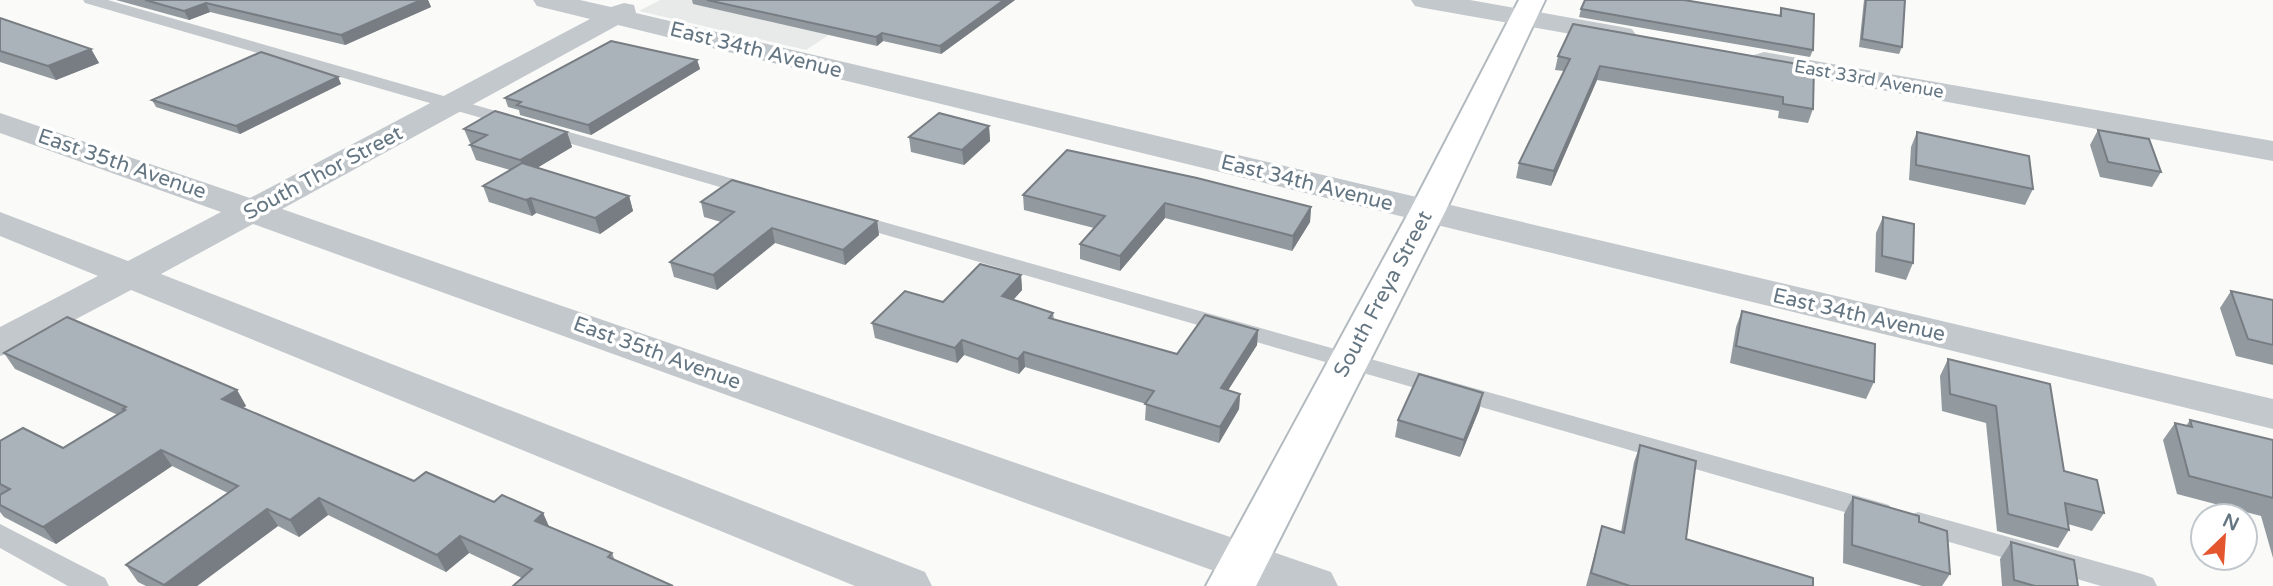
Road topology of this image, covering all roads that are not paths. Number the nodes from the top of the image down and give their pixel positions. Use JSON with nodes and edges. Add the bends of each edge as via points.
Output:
{"nodes":[{"id":1,"x":92,"y":0,"type":"edge"},
{"id":2,"x":546,"y":0,"type":"edge"},
{"id":3,"x":645,"y":0,"type":"edge"},
{"id":4,"x":1424,"y":0,"type":"edge"},
{"id":5,"x":1527,"y":9,"type":"edge"},
{"id":6,"x":614,"y":16,"type":"junction"},
{"id":7,"x":1645,"y":40,"type":"edge"},
{"id":8,"x":1741,"y":56,"type":"edge"},
{"id":9,"x":453,"y":105,"type":"junction"},
{"id":10,"x":0,"y":122,"type":"edge"},
{"id":11,"x":2273,"y":150,"type":"edge"},
{"id":12,"x":774,"y":197,"type":"edge"},
{"id":13,"x":254,"y":210,"type":"junction"},
{"id":14,"x":827,"y":212,"type":"edge"},
{"id":15,"x":1427,"y":212,"type":"junction"},
{"id":16,"x":0,"y":223,"type":"edge"},
{"id":17,"x":129,"y":274,"type":"junction"},
{"id":18,"x":0,"y":343,"type":"edge"},
{"id":19,"x":1348,"y":362,"type":"junction"},
{"id":20,"x":2273,"y":414,"type":"edge"},
{"id":21,"x":0,"y":535,"type":"edge"},
{"id":22,"x":1237,"y":574,"type":"edge"},
{"id":23,"x":94,"y":586,"type":"edge"},
{"id":24,"x":907,"y":586,"type":"edge"},
{"id":25,"x":1313,"y":586,"type":"edge"},
{"id":26,"x":2142,"y":586,"type":"edge"}],
"edges":[{"from":1,"to":9,"type":"lane"},
{"from":2,"to":6,"type":"street","name":"East 34th Avenue"},
{"from":3,"to":6,"type":"street","name":"South Thor Street"},
{"from":4,"to":5,"type":"street"},
{"from":5,"to":7,"type":"street"},
{"from":5,"to":15,"type":"main road","name":"South Freya Street"},
{"from":6,"to":9,"type":"street","name":"South Thor Street"},
{"from":6,"to":15,"type":"street","name":"East 34th Avenue"},
{"from":8,"to":11,"type":"street","name":"East 33rd Avenue"},
{"from":9,"to":12,"type":"lane"},
{"from":9,"to":13,"type":"street","name":"South Thor Street"},
{"from":10,"to":13,"type":"street","name":"East 35th Avenue"},
{"from":13,"to":17,"type":"street","name":"South Thor Street"},
{"from":13,"to":22,"type":"street","name":"East 35th Avenue"},
{"from":14,"to":19,"type":"lane"},
{"from":15,"to":19,"type":"main road","name":"South Freya Street"},
{"from":15,"to":20,"type":"street","name":"East 34th Avenue"},
{"from":16,"to":17,"type":"street"},
{"from":17,"to":18,"type":"street","name":"South Thor Street"},
{"from":17,"to":24,"type":"street"},
{"from":19,"to":22,"type":"main road","name":"South Freya Street"},
{"from":19,"to":26,"type":"lane"},
{"from":21,"to":23,"type":"lane"},
{"from":22,"to":25,"type":"street","name":"East 35th Avenue"}]}
